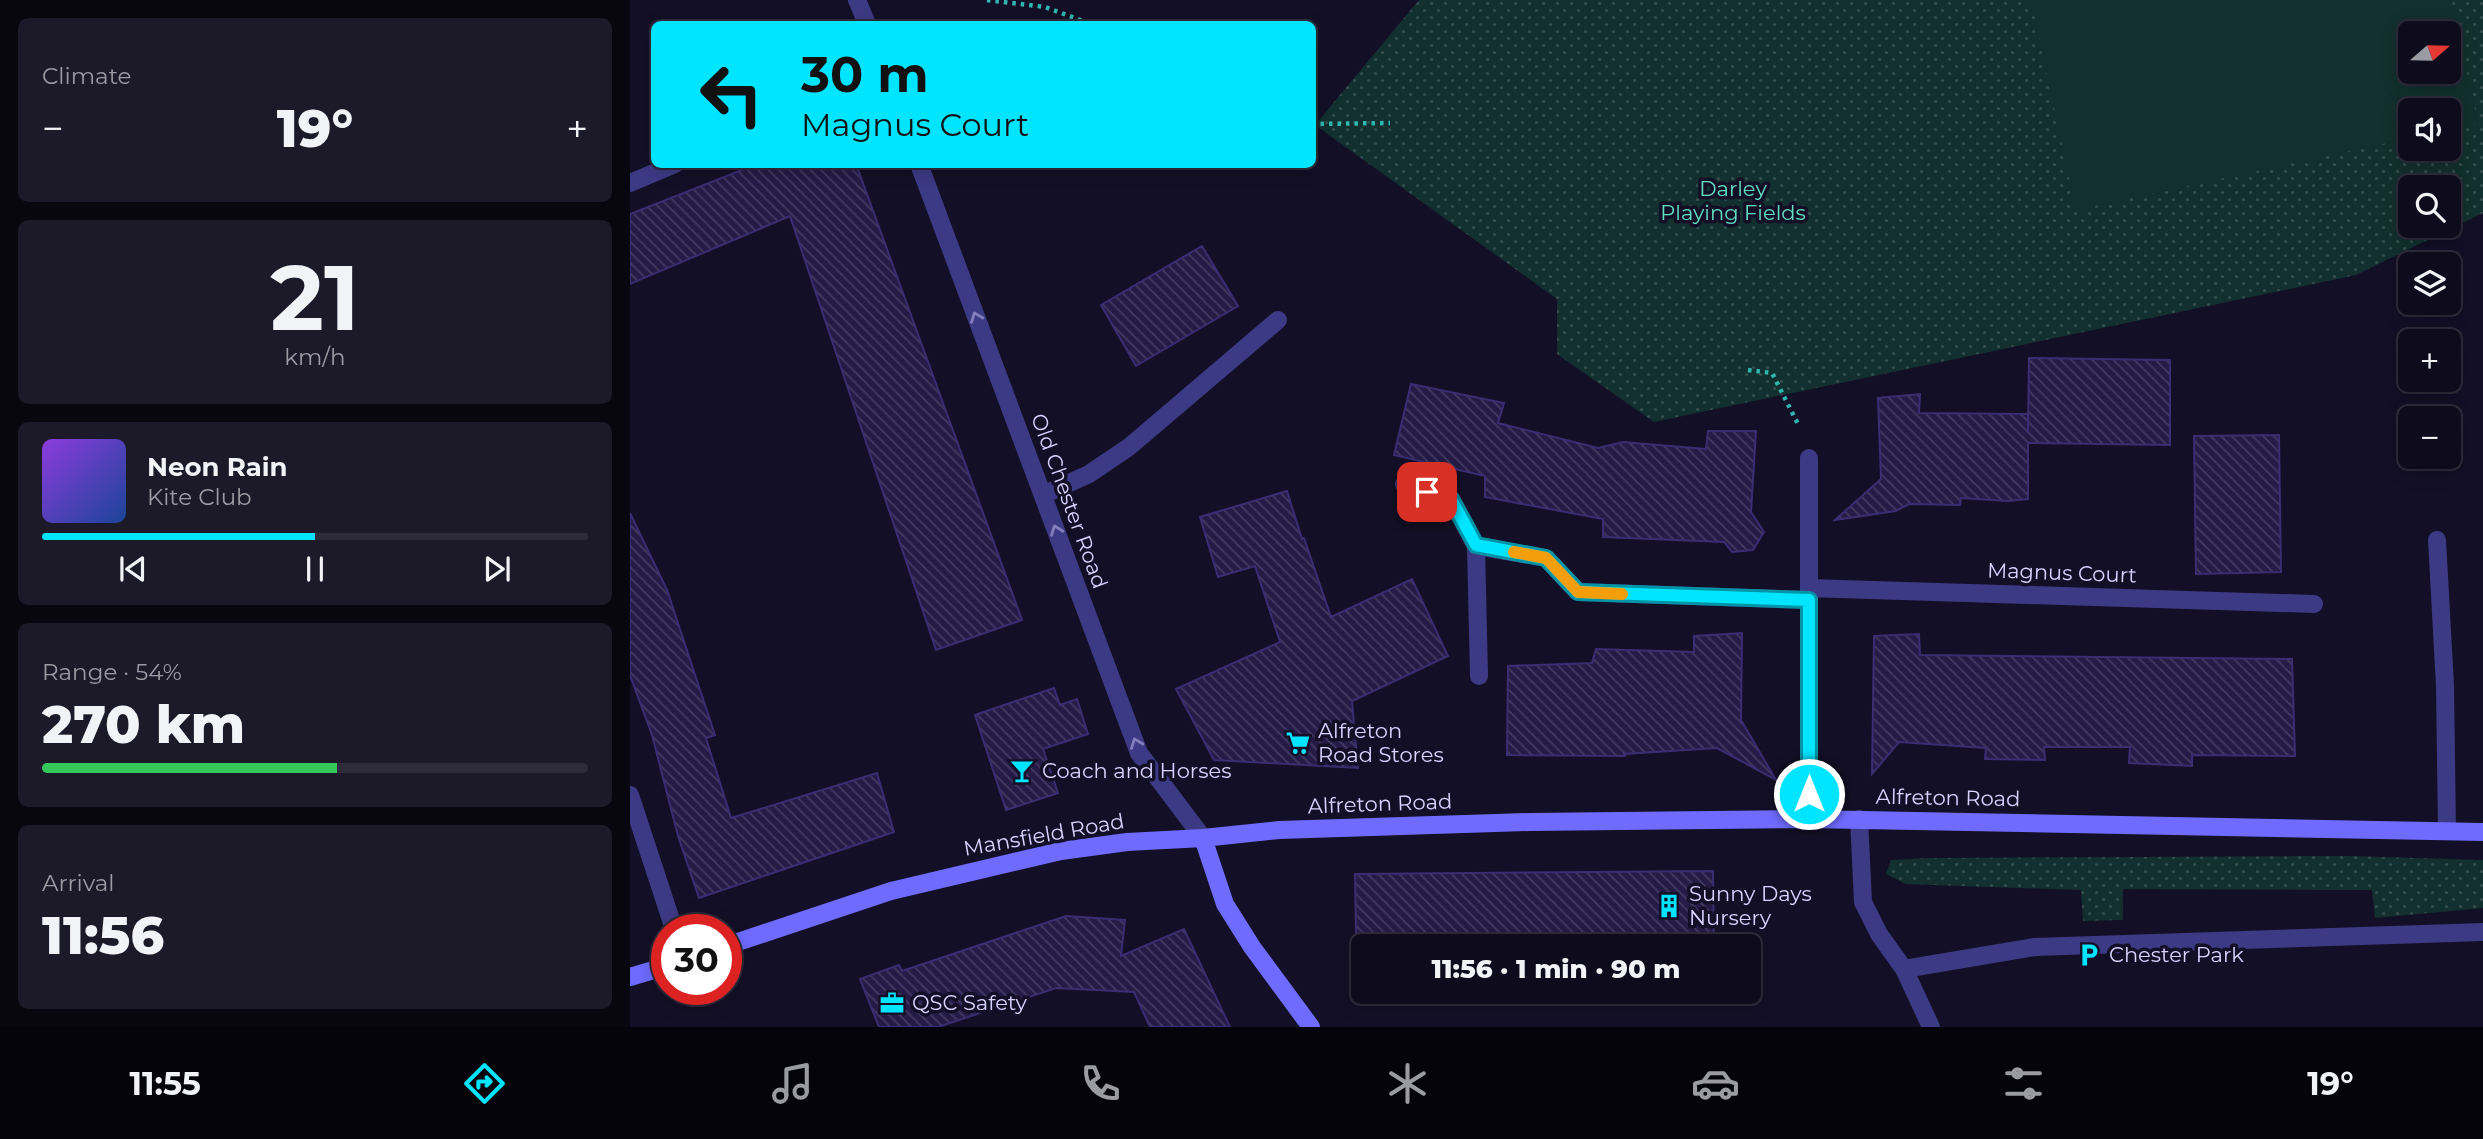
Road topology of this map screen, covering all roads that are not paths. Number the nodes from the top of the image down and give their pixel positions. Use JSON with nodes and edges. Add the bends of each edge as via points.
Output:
{"nodes":[{"id":1,"x":857,"y":0,"type":"edge"},
{"id":2,"x":865,"y":21,"type":"edge"},
{"id":3,"x":666,"y":168,"type":"edge"},
{"id":4,"x":920,"y":168,"type":"edge"},
{"id":5,"x":630,"y":183,"type":"edge"},
{"id":6,"x":1278,"y":320,"type":"dead end"},
{"id":7,"x":1809,"y":458,"type":"road end"},
{"id":8,"x":1404,"y":484,"type":"dead end"},
{"id":9,"x":1043,"y":495,"type":"junction"},
{"id":10,"x":2437,"y":540,"type":"dead end"},
{"id":11,"x":1476,"y":545,"type":"junction"},
{"id":12,"x":1809,"y":594,"type":"junction"},
{"id":13,"x":2314,"y":604,"type":"dead end"},
{"id":14,"x":1479,"y":676,"type":"dead end"},
{"id":15,"x":630,"y":795,"type":"edge"},
{"id":16,"x":1809,"y":819,"type":"junction"},
{"id":17,"x":1859,"y":819,"type":"junction"},
{"id":18,"x":2446,"y":831,"type":"junction"},
{"id":19,"x":2483,"y":832,"type":"edge"},
{"id":20,"x":1203,"y":838,"type":"junction"},
{"id":21,"x":669,"y":914,"type":"edge"},
{"id":22,"x":2483,"y":932,"type":"edge"},
{"id":23,"x":742,"y":941,"type":"edge"},
{"id":24,"x":1904,"y":969,"type":"junction"},
{"id":25,"x":651,"y":971,"type":"edge"},
{"id":26,"x":630,"y":977,"type":"edge"},
{"id":27,"x":1311,"y":1027,"type":"edge"},
{"id":28,"x":1931,"y":1027,"type":"edge"}],
"edges":[{"from":1,"to":2,"type":"street"},
{"from":3,"to":5,"type":"street"},
{"from":9,"to":4,"type":"street","name":"Old Chester Road","one_way":true},
{"from":6,"to":9,"type":"street","via":[[1129,447],[1089,474]]},
{"from":7,"to":12,"type":"street"},
{"from":8,"to":11,"type":"street","via":[[1451,499]]},
{"from":20,"to":9,"type":"street","name":"Old Chester Road","one_way":true,"via":[[1139,753]]},
{"from":10,"to":18,"type":"street"},
{"from":11,"to":12,"type":"street","name":"Magnus Court","via":[[1546,558],[1578,592]]},
{"from":11,"to":14,"type":"street"},
{"from":12,"to":13,"type":"street","name":"Magnus Court"},
{"from":12,"to":16,"type":"street"},
{"from":15,"to":21,"type":"street"},
{"from":16,"to":17,"type":"street","name":"Alfreton Road"},
{"from":16,"to":20,"type":"street","name":"Alfreton Road","via":[[1530,822],[1279,830]]},
{"from":17,"to":18,"type":"street","name":"Alfreton Road"},
{"from":17,"to":24,"type":"street","via":[[1863,902]]},
{"from":18,"to":19,"type":"street","name":"Alfreton Road"},
{"from":20,"to":23,"type":"street","name":"Mansfield Road","via":[[1074,849],[954,874]]},
{"from":20,"to":27,"type":"street","via":[[1225,904]]},
{"from":22,"to":24,"type":"street","via":[[2035,947]]},
{"from":24,"to":28,"type":"street"},
{"from":25,"to":26,"type":"street"}]}
